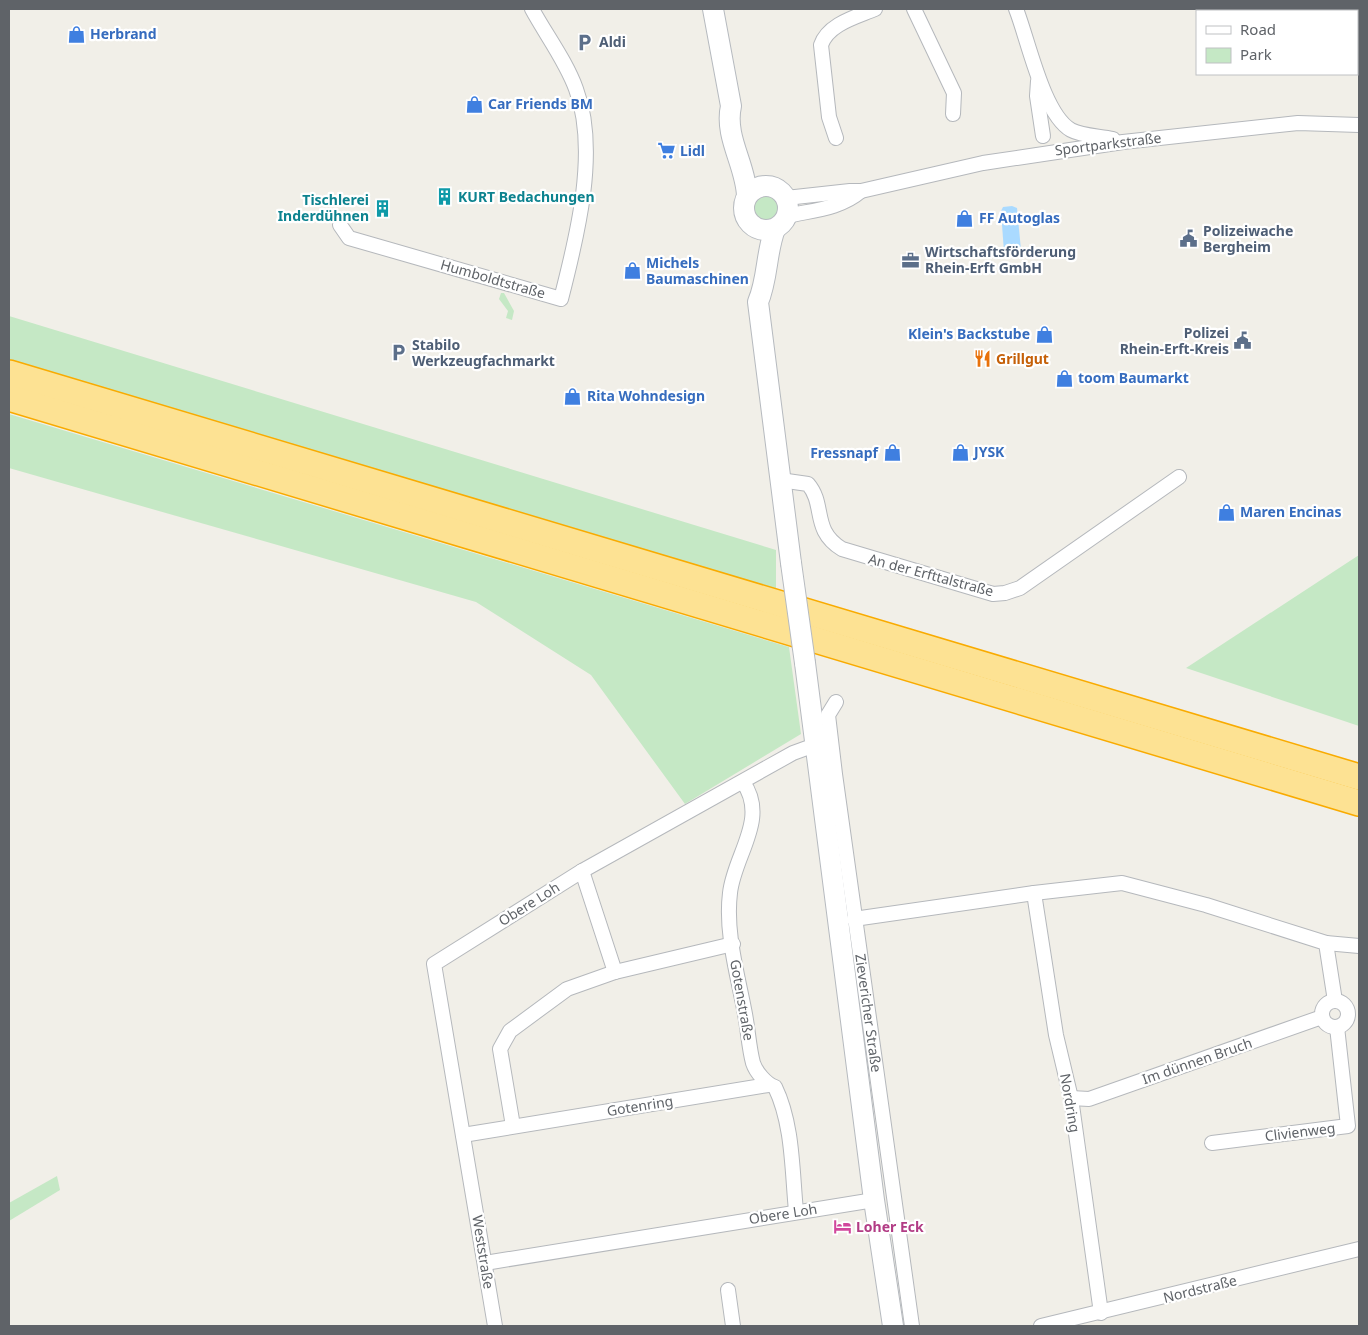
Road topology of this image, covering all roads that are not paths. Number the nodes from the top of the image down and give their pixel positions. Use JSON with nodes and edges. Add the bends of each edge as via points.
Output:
{"nodes":[{"id":1,"x":532,"y":9,"type":"edge"},
{"id":2,"x":714,"y":9,"type":"edge"},
{"id":3,"x":875,"y":9,"type":"edge"},
{"id":4,"x":914,"y":9,"type":"edge"},
{"id":5,"x":1016,"y":9,"type":"edge"},
{"id":6,"x":1038,"y":78,"type":"junction"},
{"id":7,"x":731,"y":106,"type":"junction"},
{"id":8,"x":953,"y":114,"type":"dead end"},
{"id":9,"x":1359,"y":125,"type":"edge"},
{"id":10,"x":1043,"y":136,"type":"dead end"},
{"id":11,"x":836,"y":138,"type":"dead end"},
{"id":12,"x":1123,"y":142,"type":"junction"},
{"id":13,"x":747,"y":196,"type":"junction"},
{"id":14,"x":780,"y":207,"type":"junction"},
{"id":15,"x":340,"y":225,"type":"dead end"},
{"id":16,"x":755,"y":228,"type":"junction"},
{"id":17,"x":758,"y":302,"type":"junction"},
{"id":18,"x":9,"y":373,"type":"edge"},
{"id":19,"x":9,"y":398,"type":"edge"},
{"id":20,"x":1179,"y":476,"type":"dead end"},
{"id":21,"x":780,"y":480,"type":"junction"},
{"id":22,"x":836,"y":702,"type":"dead end"},
{"id":23,"x":815,"y":745,"type":"junction"},
{"id":24,"x":1359,"y":777,"type":"edge"},
{"id":25,"x":743,"y":782,"type":"junction"},
{"id":26,"x":1359,"y":802,"type":"edge"},
{"id":27,"x":582,"y":871,"type":"junction"},
{"id":28,"x":1034,"y":893,"type":"junction"},
{"id":29,"x":854,"y":920,"type":"junction"},
{"id":30,"x":1326,"y":943,"type":"junction"},
{"id":31,"x":733,"y":944,"type":"junction"},
{"id":32,"x":1359,"y":946,"type":"edge"},
{"id":33,"x":615,"y":972,"type":"junction"},
{"id":34,"x":1336,"y":1001,"type":"junction"},
{"id":35,"x":1354,"y":1012,"type":"edge"},
{"id":36,"x":1322,"y":1017,"type":"junction"},
{"id":37,"x":1337,"y":1028,"type":"junction"},
{"id":38,"x":768,"y":1085,"type":"junction"},
{"id":39,"x":1072,"y":1098,"type":"junction"},
{"id":40,"x":513,"y":1126,"type":"junction"},
{"id":41,"x":463,"y":1135,"type":"junction"},
{"id":42,"x":1212,"y":1142,"type":"dead end"},
{"id":43,"x":471,"y":1177,"type":"joint"},
{"id":44,"x":874,"y":1200,"type":"junction"},
{"id":45,"x":796,"y":1211,"type":"junction"},
{"id":46,"x":1359,"y":1249,"type":"edge"},
{"id":47,"x":484,"y":1263,"type":"junction"},
{"id":48,"x":728,"y":1290,"type":"dead end"},
{"id":49,"x":1101,"y":1313,"type":"junction"},
{"id":50,"x":495,"y":1326,"type":"edge"},
{"id":51,"x":733,"y":1326,"type":"edge"},
{"id":52,"x":893,"y":1326,"type":"edge"},
{"id":53,"x":912,"y":1326,"type":"edge"},
{"id":54,"x":1041,"y":1326,"type":"edge"}],
"edges":[{"from":1,"to":15,"type":"street","name":"Humboldtstraße","via":[[576,87],[586,134],[584,178],[573,251],[560,299],[349,238]]},
{"from":2,"to":7,"type":"street"},
{"from":3,"to":11,"type":"street","via":[[824,35],[821,45],[829,117]]},
{"from":4,"to":8,"type":"street","via":[[954,93]]},
{"from":5,"to":6,"type":"street"},
{"from":6,"to":10,"type":"street"},
{"from":6,"to":12,"type":"street","via":[[1062,123],[1073,131]]},
{"from":7,"to":13,"type":"street","via":[[728,117],[731,137],[744,170]]},
{"from":7,"to":14,"type":"street","via":[[755,168]]},
{"from":9,"to":12,"type":"street","name":"Sportparkstraße","via":[[1298,123]]},
{"from":12,"to":14,"type":"street","name":"Sportparkstraße","via":[[990,162],[861,191],[838,205]]},
{"from":13,"to":14,"type":"street","via":[[757,188]]},
{"from":13,"to":16,"type":"street","via":[[744,214]]},
{"from":14,"to":16,"type":"street","via":[[768,231]]},
{"from":14,"to":17,"type":"street"},
{"from":16,"to":17,"type":"street","name":"Zievericher Straße","via":[[752,286]]},
{"from":17,"to":21,"type":"street","name":"Zievericher Straße"},
{"from":18,"to":24,"type":"highway"},
{"from":19,"to":26,"type":"highway"},
{"from":20,"to":21,"type":"street","name":"An der Erfttalstraße","via":[[1020,588],[993,594],[842,549],[833,544],[825,533],[814,491],[808,484]]},
{"from":21,"to":23,"type":"street","name":"Zievericher Straße","bridge":true},
{"from":22,"to":29,"type":"street","name":"Zievericher Straße","via":[[828,715]]},
{"from":23,"to":25,"type":"street","name":"Obere Loh","via":[[793,753]]},
{"from":23,"to":44,"type":"street","name":"Zievericher Straße"},
{"from":25,"to":27,"type":"street","name":"Obere Loh"},
{"from":25,"to":31,"type":"street","name":"Gotenstraße","via":[[750,792],[753,811],[749,838],[736,867],[730,892]]},
{"from":27,"to":33,"type":"street"},
{"from":27,"to":41,"type":"street","name":"Obere Loh","via":[[434,964]]},
{"from":28,"to":29,"type":"street"},
{"from":28,"to":30,"type":"street","via":[[1122,883]]},
{"from":28,"to":39,"type":"street","name":"Nordring","via":[[1056,1035]]},
{"from":29,"to":53,"type":"street","name":"Zievericher Straße"},
{"from":30,"to":32,"type":"street"},
{"from":30,"to":34,"type":"street"},
{"from":31,"to":33,"type":"street"},
{"from":31,"to":38,"type":"street","name":"Gotenstraße","via":[[753,1064]]},
{"from":33,"to":40,"type":"street","via":[[567,989],[510,1031],[500,1048]]},
{"from":34,"to":35,"type":"street"},
{"from":34,"to":36,"type":"street","via":[[1324,1007]]},
{"from":35,"to":37,"type":"street"},
{"from":36,"to":37,"type":"street","via":[[1328,1025]]},
{"from":36,"to":39,"type":"street","name":"Im dünnen Bruch","via":[[1089,1099]]},
{"from":37,"to":42,"type":"street","name":"Clivienweg","via":[[1348,1126]]},
{"from":38,"to":40,"type":"street","name":"Gotenring"},
{"from":38,"to":45,"type":"street","name":"Gotenstraße","via":[[775,1087],[781,1100]]},
{"from":39,"to":49,"type":"street","name":"Nordring"},
{"from":40,"to":41,"type":"street","name":"Gotenring"},
{"from":41,"to":43,"type":"street","name":"Obere Loh"},
{"from":43,"to":47,"type":"street","name":"Weststraße"},
{"from":44,"to":45,"type":"street","name":"Obere Loh"},
{"from":44,"to":52,"type":"street","name":"Zievericher Straße"},
{"from":45,"to":47,"type":"street","name":"Obere Loh"},
{"from":46,"to":49,"type":"street","name":"Nordstraße"},
{"from":47,"to":50,"type":"street","name":"Weststraße"},
{"from":48,"to":51,"type":"street"},
{"from":49,"to":54,"type":"street","name":"Nordstraße"}]}
